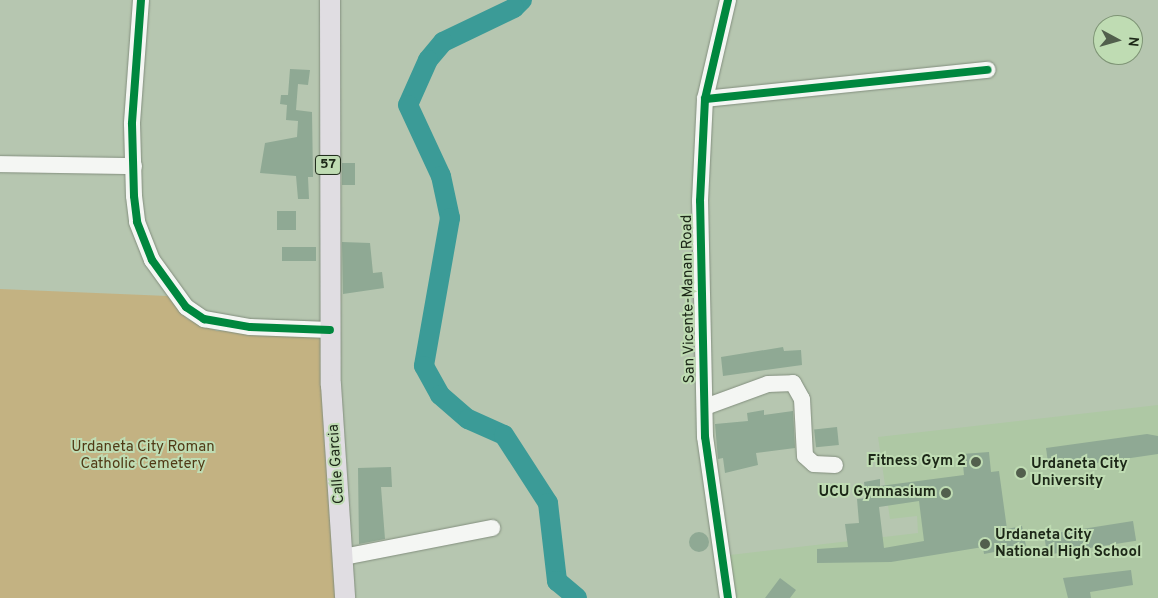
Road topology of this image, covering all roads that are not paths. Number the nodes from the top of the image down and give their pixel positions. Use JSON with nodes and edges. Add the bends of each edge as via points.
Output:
{"nodes":[{"id":1,"x":141,"y":0,"type":"edge"},
{"id":2,"x":330,"y":0,"type":"edge"},
{"id":3,"x":728,"y":0,"type":"edge"},
{"id":4,"x":988,"y":70,"type":"dead end"},
{"id":5,"x":705,"y":99,"type":"junction"},
{"id":6,"x":0,"y":164,"type":"edge"},
{"id":7,"x":134,"y":166,"type":"junction"},
{"id":8,"x":330,"y":330,"type":"junction"},
{"id":9,"x":705,"y":407,"type":"junction"},
{"id":10,"x":835,"y":465,"type":"dead end"},
{"id":11,"x":492,"y":528,"type":"dead end"},
{"id":12,"x":343,"y":557,"type":"junction"},
{"id":13,"x":345,"y":598,"type":"edge"},
{"id":14,"x":728,"y":598,"type":"edge"}],
"edges":[{"from":1,"to":7,"type":"street","via":[[132,124]]},
{"from":2,"to":8,"type":"main road","number":"57"},
{"from":3,"to":5,"type":"street","name":"San Vicente-Manan Road"},
{"from":4,"to":5,"type":"street"},
{"from":5,"to":9,"type":"street","name":"San Vicente-Manan Road","via":[[700,201]]},
{"from":6,"to":7,"type":"street"},
{"from":7,"to":8,"type":"street","via":[[137,222],[152,260],[186,307],[222,324]]},
{"from":8,"to":12,"type":"main road","name":"Calle Garcia","number":"57"},
{"from":9,"to":10,"type":"street","via":[[768,384],[793,383],[802,399],[805,456],[814,464]]},
{"from":9,"to":14,"type":"street","name":"San Vicente-Manan Road","via":[[709,473]]},
{"from":11,"to":12,"type":"street"},
{"from":12,"to":13,"type":"main road","name":"Calle Garcia","number":"57"}]}
